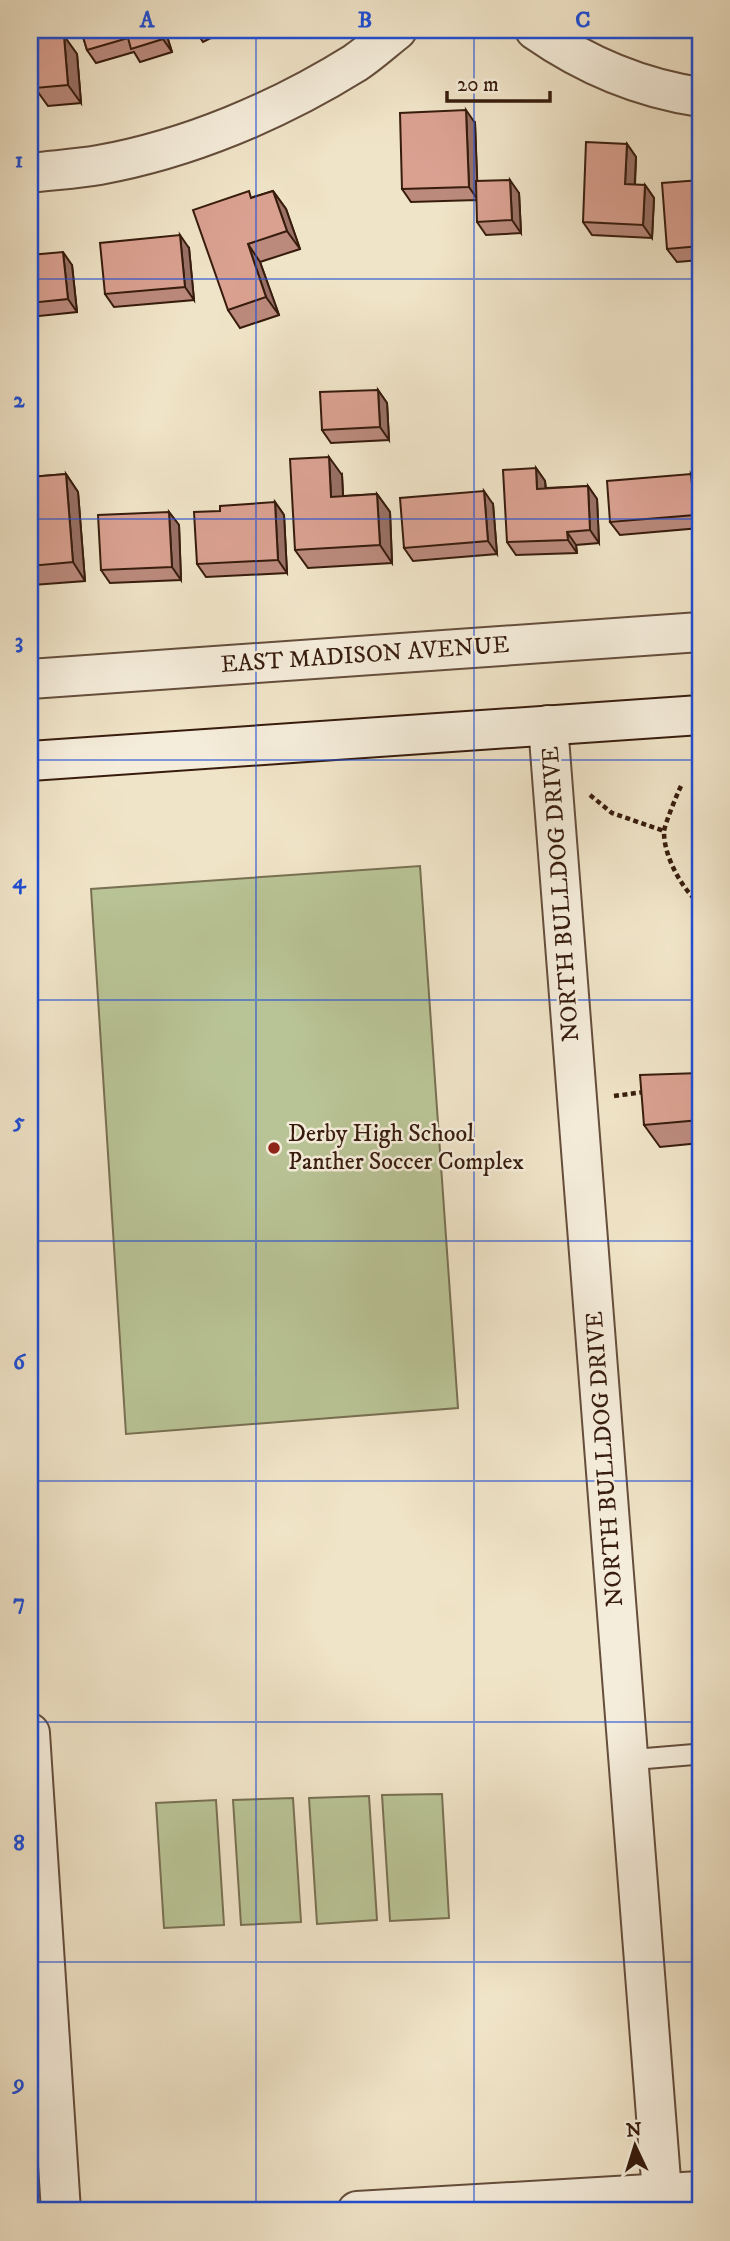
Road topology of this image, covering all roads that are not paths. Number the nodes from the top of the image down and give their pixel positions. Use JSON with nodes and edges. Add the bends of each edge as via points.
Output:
{"nodes":[{"id":1,"x":397,"y":30,"type":"edge"},
{"id":2,"x":535,"y":30,"type":"edge"},
{"id":3,"x":700,"y":97,"type":"edge"},
{"id":4,"x":30,"y":173,"type":"edge"},
{"id":5,"x":700,"y":632,"type":"edge"},
{"id":6,"x":30,"y":679,"type":"edge"},
{"id":7,"x":700,"y":715,"type":"edge"},
{"id":8,"x":548,"y":725,"type":"junction"},
{"id":9,"x":30,"y":761,"type":"edge"},
{"id":10,"x":30,"y":1734,"type":"edge"},
{"id":11,"x":700,"y":1754,"type":"edge"},
{"id":12,"x":628,"y":1760,"type":"junction"},
{"id":13,"x":33,"y":1805,"type":"edge"},
{"id":14,"x":700,"y":2191,"type":"edge"},
{"id":15,"x":662,"y":2193,"type":"junction"},
{"id":16,"x":61,"y":2211,"type":"edge"},
{"id":17,"x":357,"y":2211,"type":"edge"}],
"edges":[{"from":1,"to":4,"type":"street","via":[[356,62],[225,128],[99,164]]},
{"from":2,"to":3,"type":"street","via":[[610,74],[666,92]]},
{"from":5,"to":6,"type":"street","name":"EAST MADISON AVENUE"},
{"from":7,"to":8,"type":"street"},
{"from":8,"to":9,"type":"street"},
{"from":8,"to":12,"type":"street","name":"NORTH BULLDOG DRIVE"},
{"from":10,"to":13,"type":"street"},
{"from":11,"to":12,"type":"lane"},
{"from":12,"to":15,"type":"street","name":"NORTH BULLDOG DRIVE"},
{"from":13,"to":16,"type":"street"},
{"from":14,"to":15,"type":"street"},
{"from":15,"to":17,"type":"street"}]}
